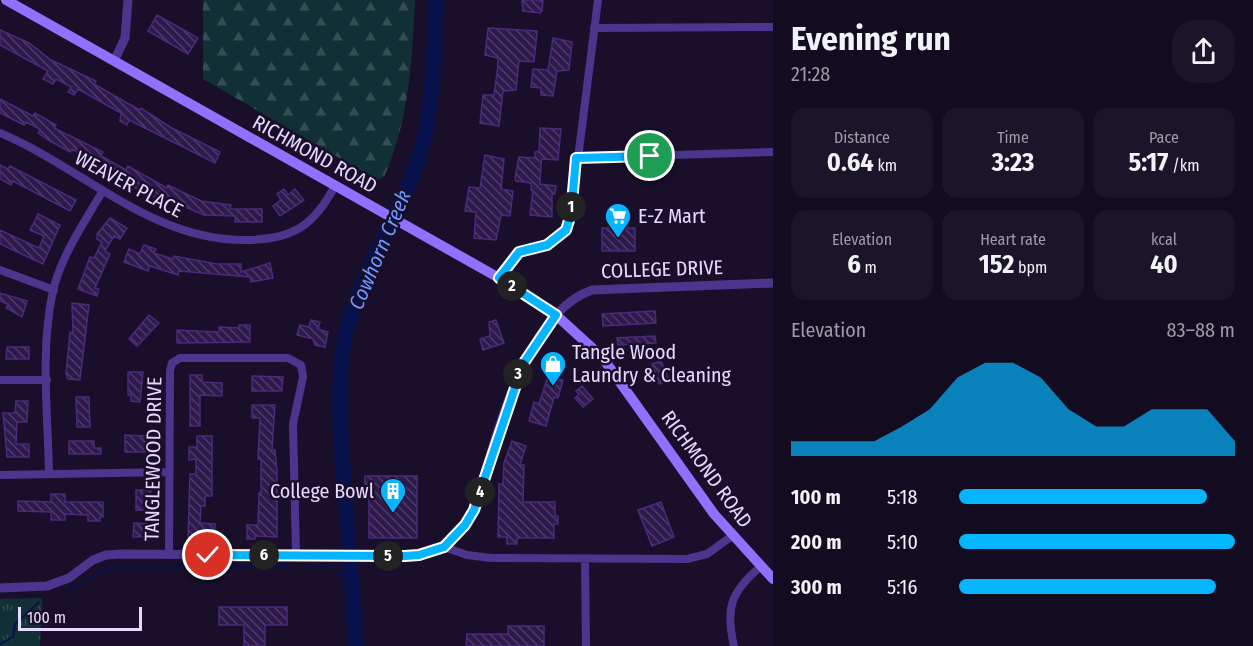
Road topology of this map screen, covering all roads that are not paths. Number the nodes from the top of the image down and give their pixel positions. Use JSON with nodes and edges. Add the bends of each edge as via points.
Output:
{"nodes":[{"id":1,"x":6,"y":0,"type":"edge"},
{"id":2,"x":128,"y":0,"type":"edge"},
{"id":3,"x":598,"y":0,"type":"edge"},
{"id":4,"x":773,"y":27,"type":"edge"},
{"id":5,"x":594,"y":28,"type":"junction"},
{"id":6,"x":114,"y":61,"type":"junction"},
{"id":7,"x":0,"y":133,"type":"edge"},
{"id":8,"x":773,"y":152,"type":"edge"},
{"id":9,"x":576,"y":158,"type":"junction"},
{"id":10,"x":335,"y":186,"type":"junction"},
{"id":11,"x":102,"y":192,"type":"junction"},
{"id":12,"x":0,"y":270,"type":"edge"},
{"id":13,"x":499,"y":278,"type":"junction"},
{"id":14,"x":773,"y":283,"type":"edge"},
{"id":15,"x":54,"y":290,"type":"junction"},
{"id":16,"x":556,"y":315,"type":"junction"},
{"id":17,"x":0,"y":380,"type":"edge"},
{"id":18,"x":47,"y":381,"type":"junction"},
{"id":19,"x":170,"y":472,"type":"junction"},
{"id":20,"x":49,"y":474,"type":"junction"},
{"id":21,"x":0,"y":475,"type":"edge"},
{"id":22,"x":732,"y":536,"type":"junction"},
{"id":23,"x":444,"y":547,"type":"junction"},
{"id":24,"x":169,"y":555,"type":"junction"},
{"id":25,"x":296,"y":555,"type":"junction"},
{"id":26,"x":585,"y":559,"type":"junction"},
{"id":27,"x":760,"y":567,"type":"junction"},
{"id":28,"x":773,"y":579,"type":"edge"},
{"id":29,"x":0,"y":588,"type":"edge"},
{"id":30,"x":586,"y":646,"type":"edge"},
{"id":31,"x":734,"y":646,"type":"edge"}],
"edges":[{"from":1,"to":6,"type":"main road","name":"RICHMOND ROAD"},
{"from":2,"to":6,"type":"street","via":[[125,38]]},
{"from":3,"to":5,"type":"street"},
{"from":4,"to":5,"type":"street"},
{"from":5,"to":9,"type":"street"},
{"from":6,"to":10,"type":"main road","name":"RICHMOND ROAD"},
{"from":7,"to":11,"type":"street","name":"WEAVER PLACE"},
{"from":8,"to":9,"type":"street"},
{"from":9,"to":13,"type":"street","via":[[566,230],[547,245],[519,252]]},
{"from":10,"to":11,"type":"street","name":"WEAVER PLACE","via":[[308,223],[293,233],[245,240],[173,228]]},
{"from":10,"to":13,"type":"main road","name":"RICHMOND ROAD"},
{"from":11,"to":15,"type":"street","via":[[63,263]]},
{"from":12,"to":15,"type":"street"},
{"from":13,"to":16,"type":"main road","name":"RICHMOND ROAD"},
{"from":14,"to":16,"type":"street","name":"COLLEGE DRIVE","via":[[592,290],[572,300]]},
{"from":15,"to":18,"type":"street","via":[[48,324]]},
{"from":16,"to":22,"type":"main road","name":"RICHMOND ROAD","via":[[602,357]]},
{"from":16,"to":23,"type":"street","name":"COLLEGE DRIVE","via":[[527,354],[516,378],[474,510],[460,533]]},
{"from":17,"to":18,"type":"street"},
{"from":18,"to":20,"type":"street"},
{"from":19,"to":20,"type":"street"},
{"from":19,"to":24,"type":"street","name":"TANGLEWOOD DRIVE"},
{"from":19,"to":25,"type":"street","name":"TANGLEWOOD DRIVE","via":[[172,363],[180,358],[288,357],[301,366],[303,377],[293,424]]},
{"from":20,"to":21,"type":"street"},
{"from":22,"to":26,"type":"street","via":[[694,559]]},
{"from":22,"to":27,"type":"main road","name":"RICHMOND ROAD"},
{"from":23,"to":25,"type":"street","via":[[419,555]]},
{"from":23,"to":26,"type":"street","via":[[477,557]]},
{"from":24,"to":25,"type":"street"},
{"from":24,"to":29,"type":"street","via":[[106,555],[60,582]]},
{"from":26,"to":30,"type":"street"},
{"from":27,"to":28,"type":"main road","name":"RICHMOND ROAD"},
{"from":27,"to":31,"type":"street","via":[[741,585],[732,602]]}]}
